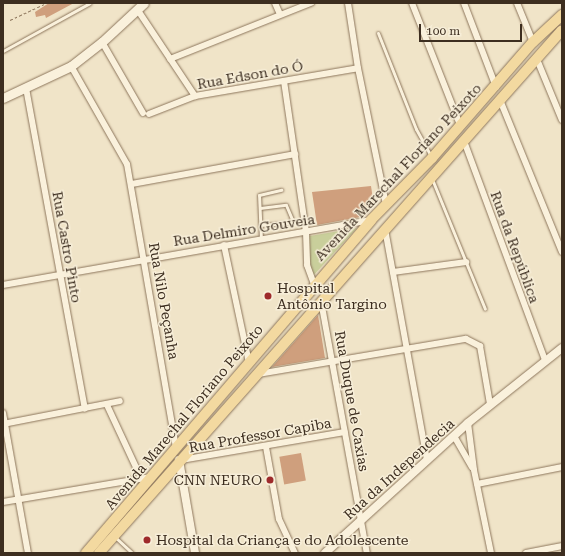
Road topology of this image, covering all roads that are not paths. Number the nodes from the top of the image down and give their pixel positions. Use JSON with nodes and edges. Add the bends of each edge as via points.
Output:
{"nodes":[{"id":1,"x":90,"y":3,"type":"edge"},
{"id":2,"x":275,"y":3,"type":"edge"},
{"id":3,"x":310,"y":3,"type":"edge"},
{"id":4,"x":348,"y":3,"type":"edge"},
{"id":5,"x":412,"y":3,"type":"edge"},
{"id":6,"x":464,"y":3,"type":"edge"},
{"id":7,"x":517,"y":3,"type":"edge"},
{"id":8,"x":140,"y":6,"type":"edge"},
{"id":9,"x":280,"y":14,"type":"junction"},
{"id":10,"x":562,"y":15,"type":"edge"},
{"id":11,"x":562,"y":30,"type":"edge"},
{"id":12,"x":378,"y":33,"type":"dead end"},
{"id":13,"x":102,"y":42,"type":"junction"},
{"id":14,"x":533,"y":42,"type":"junction"},
{"id":15,"x":3,"y":51,"type":"edge"},
{"id":16,"x":536,"y":57,"type":"junction"},
{"id":17,"x":170,"y":59,"type":"junction"},
{"id":18,"x":71,"y":66,"type":"junction"},
{"id":19,"x":358,"y":68,"type":"junction"},
{"id":20,"x":284,"y":81,"type":"junction"},
{"id":21,"x":496,"y":87,"type":"junction"},
{"id":22,"x":26,"y":88,"type":"junction"},
{"id":23,"x":196,"y":96,"type":"junction"},
{"id":24,"x":3,"y":98,"type":"edge"},
{"id":25,"x":500,"y":100,"type":"junction"},
{"id":26,"x":562,"y":120,"type":"edge"},
{"id":27,"x":460,"y":125,"type":"junction"},
{"id":28,"x":464,"y":141,"type":"junction"},
{"id":29,"x":295,"y":154,"type":"junction"},
{"id":30,"x":432,"y":158,"type":"junction"},
{"id":31,"x":431,"y":175,"type":"junction"},
{"id":32,"x":132,"y":184,"type":"junction"},
{"id":33,"x":281,"y":190,"type":"dead end"},
{"id":34,"x":386,"y":204,"type":"junction"},
{"id":35,"x":260,"y":208,"type":"junction"},
{"id":36,"x":371,"y":220,"type":"junction"},
{"id":37,"x":260,"y":225,"type":"junction"},
{"id":38,"x":384,"y":228,"type":"junction"},
{"id":39,"x":306,"y":232,"type":"junction"},
{"id":40,"x":261,"y":240,"type":"junction"},
{"id":41,"x":224,"y":245,"type":"junction"},
{"id":42,"x":562,"y":252,"type":"edge"},
{"id":43,"x":141,"y":258,"type":"junction"},
{"id":44,"x":466,"y":262,"type":"junction"},
{"id":45,"x":393,"y":272,"type":"junction"},
{"id":46,"x":59,"y":274,"type":"junction"},
{"id":47,"x":314,"y":284,"type":"junction"},
{"id":48,"x":3,"y":285,"type":"edge"},
{"id":49,"x":321,"y":300,"type":"junction"},
{"id":50,"x":485,"y":309,"type":"dead end"},
{"id":51,"x":409,"y":348,"type":"junction"},
{"id":52,"x":562,"y":348,"type":"edge"},
{"id":53,"x":545,"y":360,"type":"junction"},
{"id":54,"x":332,"y":362,"type":"junction"},
{"id":55,"x":249,"y":363,"type":"junction"},
{"id":56,"x":254,"y":374,"type":"junction"},
{"id":57,"x":120,"y":401,"type":"dead end"},
{"id":58,"x":490,"y":404,"type":"junction"},
{"id":59,"x":107,"y":405,"type":"junction"},
{"id":60,"x":85,"y":409,"type":"junction"},
{"id":61,"x":3,"y":413,"type":"edge"},
{"id":62,"x":468,"y":423,"type":"junction"},
{"id":63,"x":4,"y":424,"type":"edge"},
{"id":64,"x":345,"y":432,"type":"junction"},
{"id":65,"x":454,"y":436,"type":"junction"},
{"id":66,"x":176,"y":447,"type":"junction"},
{"id":67,"x":266,"y":447,"type":"junction"},
{"id":68,"x":179,"y":460,"type":"junction"},
{"id":69,"x":428,"y":460,"type":"junction"},
{"id":70,"x":562,"y":467,"type":"edge"},
{"id":71,"x":474,"y":470,"type":"junction"},
{"id":72,"x":152,"y":476,"type":"junction"},
{"id":73,"x":141,"y":478,"type":"junction"},
{"id":74,"x":477,"y":484,"type":"junction"},
{"id":75,"x":18,"y":499,"type":"junction"},
{"id":76,"x":3,"y":502,"type":"edge"},
{"id":77,"x":363,"y":520,"type":"junction"},
{"id":78,"x":114,"y":536,"type":"junction"},
{"id":79,"x":562,"y":546,"type":"edge"},
{"id":80,"x":28,"y":553,"type":"edge"},
{"id":81,"x":86,"y":553,"type":"edge"},
{"id":82,"x":99,"y":553,"type":"edge"},
{"id":83,"x":132,"y":553,"type":"edge"},
{"id":84,"x":195,"y":553,"type":"edge"},
{"id":85,"x":295,"y":553,"type":"edge"},
{"id":86,"x":325,"y":553,"type":"edge"},
{"id":87,"x":367,"y":553,"type":"edge"},
{"id":88,"x":491,"y":553,"type":"edge"},
{"id":89,"x":526,"y":553,"type":"edge"}],
"edges":[{"from":1,"to":15,"type":"lane"},
{"from":2,"to":9,"type":"street"},
{"from":3,"to":9,"type":"street"},
{"from":4,"to":19,"type":"street"},
{"from":5,"to":27,"type":"street"},
{"from":6,"to":21,"type":"street"},
{"from":7,"to":14,"type":"street"},
{"from":8,"to":13,"type":"main road"},
{"from":8,"to":17,"type":"street"},
{"from":9,"to":17,"type":"street"},
{"from":10,"to":14,"type":"main road","name":"Avenida Marechal Floriano Peixoto"},
{"from":11,"to":16,"type":"main road","name":"Avenida Marechal Floriano Peixoto"},
{"from":12,"to":30,"type":"lane","via":[[416,129]]},
{"from":13,"to":18,"type":"main road"},
{"from":13,"to":23,"type":"street","name":"Rua Edson do Ó","via":[[146,113]]},
{"from":14,"to":21,"type":"main road","name":"Avenida Marechal Floriano Peixoto"},
{"from":16,"to":25,"type":"main road","name":"Avenida Marechal Floriano Peixoto"},
{"from":16,"to":26,"type":"street"},
{"from":17,"to":23,"type":"street"},
{"from":18,"to":22,"type":"main road"},
{"from":18,"to":32,"type":"street","name":"Rua Nilo Peçanha","via":[[125,158]]},
{"from":19,"to":20,"type":"street","name":"Rua Edson do Ó"},
{"from":19,"to":34,"type":"street"},
{"from":20,"to":23,"type":"street","name":"Rua Edson do Ó"},
{"from":20,"to":29,"type":"street"},
{"from":21,"to":27,"type":"main road","name":"Avenida Marechal Floriano Peixoto"},
{"from":22,"to":24,"type":"main road"},
{"from":22,"to":46,"type":"street","name":"Rua Castro Pinto"},
{"from":25,"to":28,"type":"main road","name":"Avenida Marechal Floriano Peixoto"},
{"from":25,"to":42,"type":"street"},
{"from":27,"to":30,"type":"main road","name":"Avenida Marechal Floriano Peixoto"},
{"from":28,"to":31,"type":"main road","name":"Avenida Marechal Floriano Peixoto"},
{"from":28,"to":53,"type":"street","name":"Rua da República"},
{"from":29,"to":32,"type":"street"},
{"from":29,"to":39,"type":"street"},
{"from":30,"to":34,"type":"main road","name":"Avenida Marechal Floriano Peixoto"},
{"from":31,"to":38,"type":"main road","name":"Avenida Marechal Floriano Peixoto"},
{"from":31,"to":44,"type":"lane"},
{"from":32,"to":43,"type":"street","name":"Rua Nilo Peçanha"},
{"from":33,"to":35,"type":"lane","via":[[261,193]]},
{"from":34,"to":36,"type":"main road","name":"Avenida Marechal Floriano Peixoto"},
{"from":35,"to":37,"type":"lane"},
{"from":35,"to":37,"type":"lane","via":[[286,206],[292,219],[288,223]]},
{"from":36,"to":39,"type":"street","name":"Rua Delmiro Gouveia"},
{"from":36,"to":47,"type":"main road","name":"Avenida Marechal Floriano Peixoto"},
{"from":37,"to":40,"type":"lane"},
{"from":38,"to":45,"type":"street"},
{"from":38,"to":49,"type":"main road","name":"Avenida Marechal Floriano Peixoto"},
{"from":39,"to":40,"type":"street","name":"Rua Delmiro Gouveia"},
{"from":39,"to":47,"type":"street","via":[[307,266]]},
{"from":40,"to":41,"type":"street","name":"Rua Delmiro Gouveia"},
{"from":41,"to":43,"type":"street","name":"Rua Delmiro Gouveia"},
{"from":41,"to":55,"type":"street"},
{"from":43,"to":46,"type":"street","name":"Rua Delmiro Gouveia"},
{"from":43,"to":66,"type":"street","name":"Rua Nilo Peçanha"},
{"from":44,"to":45,"type":"street"},
{"from":44,"to":50,"type":"lane"},
{"from":45,"to":51,"type":"street"},
{"from":46,"to":48,"type":"street","name":"Rua Delmiro Gouveia"},
{"from":46,"to":60,"type":"street","name":"Rua Castro Pinto"},
{"from":47,"to":55,"type":"main road","name":"Avenida Marechal Floriano Peixoto"},
{"from":49,"to":54,"type":"street","name":"Rua Duque de Caxias"},
{"from":49,"to":56,"type":"main road","name":"Avenida Marechal Floriano Peixoto"},
{"from":51,"to":54,"type":"street"},
{"from":51,"to":58,"type":"street","via":[[466,339],[480,346]]},
{"from":51,"to":69,"type":"street"},
{"from":52,"to":53,"type":"street","name":"Rua da Independecia"},
{"from":53,"to":58,"type":"street","name":"Rua da Independecia"},
{"from":54,"to":56,"type":"street"},
{"from":54,"to":64,"type":"street","name":"Rua Duque de Caxias"},
{"from":55,"to":66,"type":"main road","name":"Avenida Marechal Floriano Peixoto"},
{"from":56,"to":68,"type":"main road","name":"Avenida Marechal Floriano Peixoto"},
{"from":57,"to":59,"type":"street"},
{"from":58,"to":62,"type":"street","name":"Rua da Independecia"},
{"from":59,"to":60,"type":"street"},
{"from":59,"to":73,"type":"street"},
{"from":60,"to":63,"type":"street"},
{"from":61,"to":63,"type":"street"},
{"from":62,"to":65,"type":"street","name":"Rua da Independecia"},
{"from":62,"to":71,"type":"street"},
{"from":63,"to":75,"type":"street"},
{"from":64,"to":67,"type":"street","name":"Rua Professor Capiba"},
{"from":64,"to":77,"type":"street","name":"Rua Duque de Caxias"},
{"from":65,"to":69,"type":"street","name":"Rua da Independecia"},
{"from":65,"to":71,"type":"street"},
{"from":66,"to":68,"type":"main road","name":"Rua Nilo Peçanha"},
{"from":66,"to":72,"type":"main road","name":"Avenida Marechal Floriano Peixoto"},
{"from":67,"to":68,"type":"street","name":"Rua Professor Capiba"},
{"from":67,"to":85,"type":"street","via":[[279,519]]},
{"from":68,"to":78,"type":"main road","name":"Avenida Marechal Floriano Peixoto"},
{"from":68,"to":84,"type":"street","name":"Rua Nilo Peçanha"},
{"from":69,"to":77,"type":"street","name":"Rua da Independecia"},
{"from":70,"to":74,"type":"street"},
{"from":71,"to":74,"type":"street"},
{"from":72,"to":73,"type":"street"},
{"from":72,"to":81,"type":"main road","name":"Avenida Marechal Floriano Peixoto"},
{"from":73,"to":75,"type":"street"},
{"from":74,"to":88,"type":"street"},
{"from":75,"to":76,"type":"street"},
{"from":75,"to":80,"type":"street"},
{"from":77,"to":86,"type":"street","name":"Rua da Independecia"},
{"from":77,"to":87,"type":"street","name":"Rua Duque de Caxias"},
{"from":78,"to":82,"type":"main road","name":"Avenida Marechal Floriano Peixoto"},
{"from":78,"to":83,"type":"lane"},
{"from":79,"to":89,"type":"street"}]}
